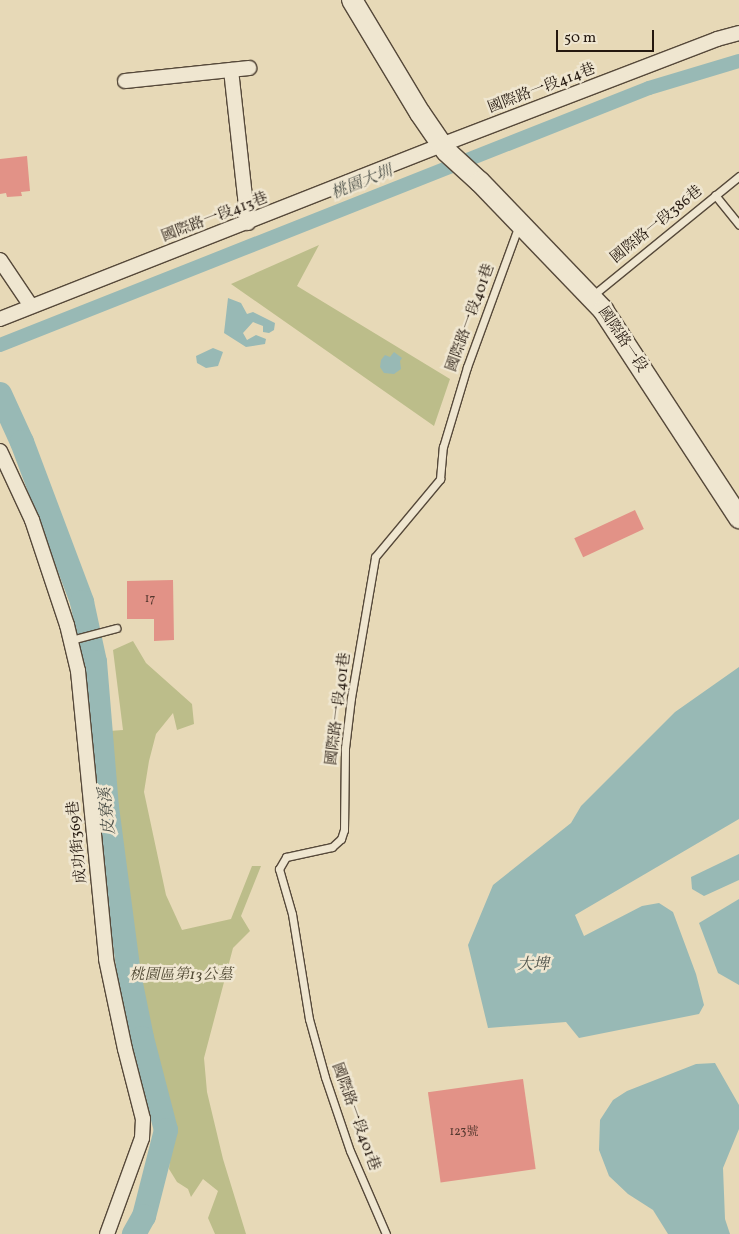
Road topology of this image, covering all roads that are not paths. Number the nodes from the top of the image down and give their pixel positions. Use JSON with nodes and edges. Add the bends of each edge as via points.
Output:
{"nodes":[{"id":1,"x":352,"y":0,"type":"edge"},
{"id":2,"x":739,"y":33,"type":"edge"},
{"id":3,"x":250,"y":68,"type":"dead end"},
{"id":4,"x":231,"y":70,"type":"junction"},
{"id":5,"x":125,"y":81,"type":"dead end"},
{"id":6,"x":444,"y":148,"type":"junction"},
{"id":7,"x":739,"y":176,"type":"edge"},
{"id":8,"x":715,"y":195,"type":"junction"},
{"id":9,"x":248,"y":222,"type":"junction"},
{"id":10,"x":520,"y":223,"type":"junction"},
{"id":11,"x":739,"y":224,"type":"edge"},
{"id":12,"x":0,"y":260,"type":"edge"},
{"id":13,"x":592,"y":296,"type":"junction"},
{"id":14,"x":31,"y":306,"type":"junction"},
{"id":15,"x":2,"y":321,"type":"edge"},
{"id":16,"x":0,"y":451,"type":"edge"},
{"id":17,"x":739,"y":518,"type":"edge"},
{"id":18,"x":116,"y":628,"type":"dead end"},
{"id":19,"x":71,"y":640,"type":"junction"},
{"id":20,"x":107,"y":1234,"type":"edge"},
{"id":21,"x":386,"y":1234,"type":"edge"}],
"edges":[{"from":1,"to":6,"type":"street"},
{"from":2,"to":6,"type":"street","name":"國際路一段414巷","via":[[716,39]]},
{"from":3,"to":4,"type":"street"},
{"from":4,"to":5,"type":"street"},
{"from":4,"to":9,"type":"street"},
{"from":6,"to":9,"type":"street","name":"國際路一段413巷"},
{"from":6,"to":10,"type":"street","name":"國際路一段"},
{"from":7,"to":8,"type":"lane","name":"國際路一段386巷"},
{"from":8,"to":11,"type":"lane"},
{"from":8,"to":13,"type":"lane","name":"國際路一段386巷"},
{"from":9,"to":14,"type":"street","name":"國際路一段413巷"},
{"from":10,"to":13,"type":"street","name":"國際路一段"},
{"from":10,"to":21,"type":"lane","name":"國際路一段401巷","via":[[467,367],[443,447],[440,479],[375,557],[345,748],[342,839],[332,847],[286,856],[279,869],[292,914],[309,1019],[325,1077],[350,1150]]},
{"from":12,"to":14,"type":"street"},
{"from":13,"to":17,"type":"street","name":"國際路一段"},
{"from":14,"to":15,"type":"street","name":"國際路一段413巷"},
{"from":16,"to":19,"type":"street","name":"成功街369巷","via":[[32,520]]},
{"from":18,"to":19,"type":"lane"},
{"from":19,"to":20,"type":"street","name":"成功街369巷","via":[[78,672],[106,959],[143,1119],[142,1138]]}]}
